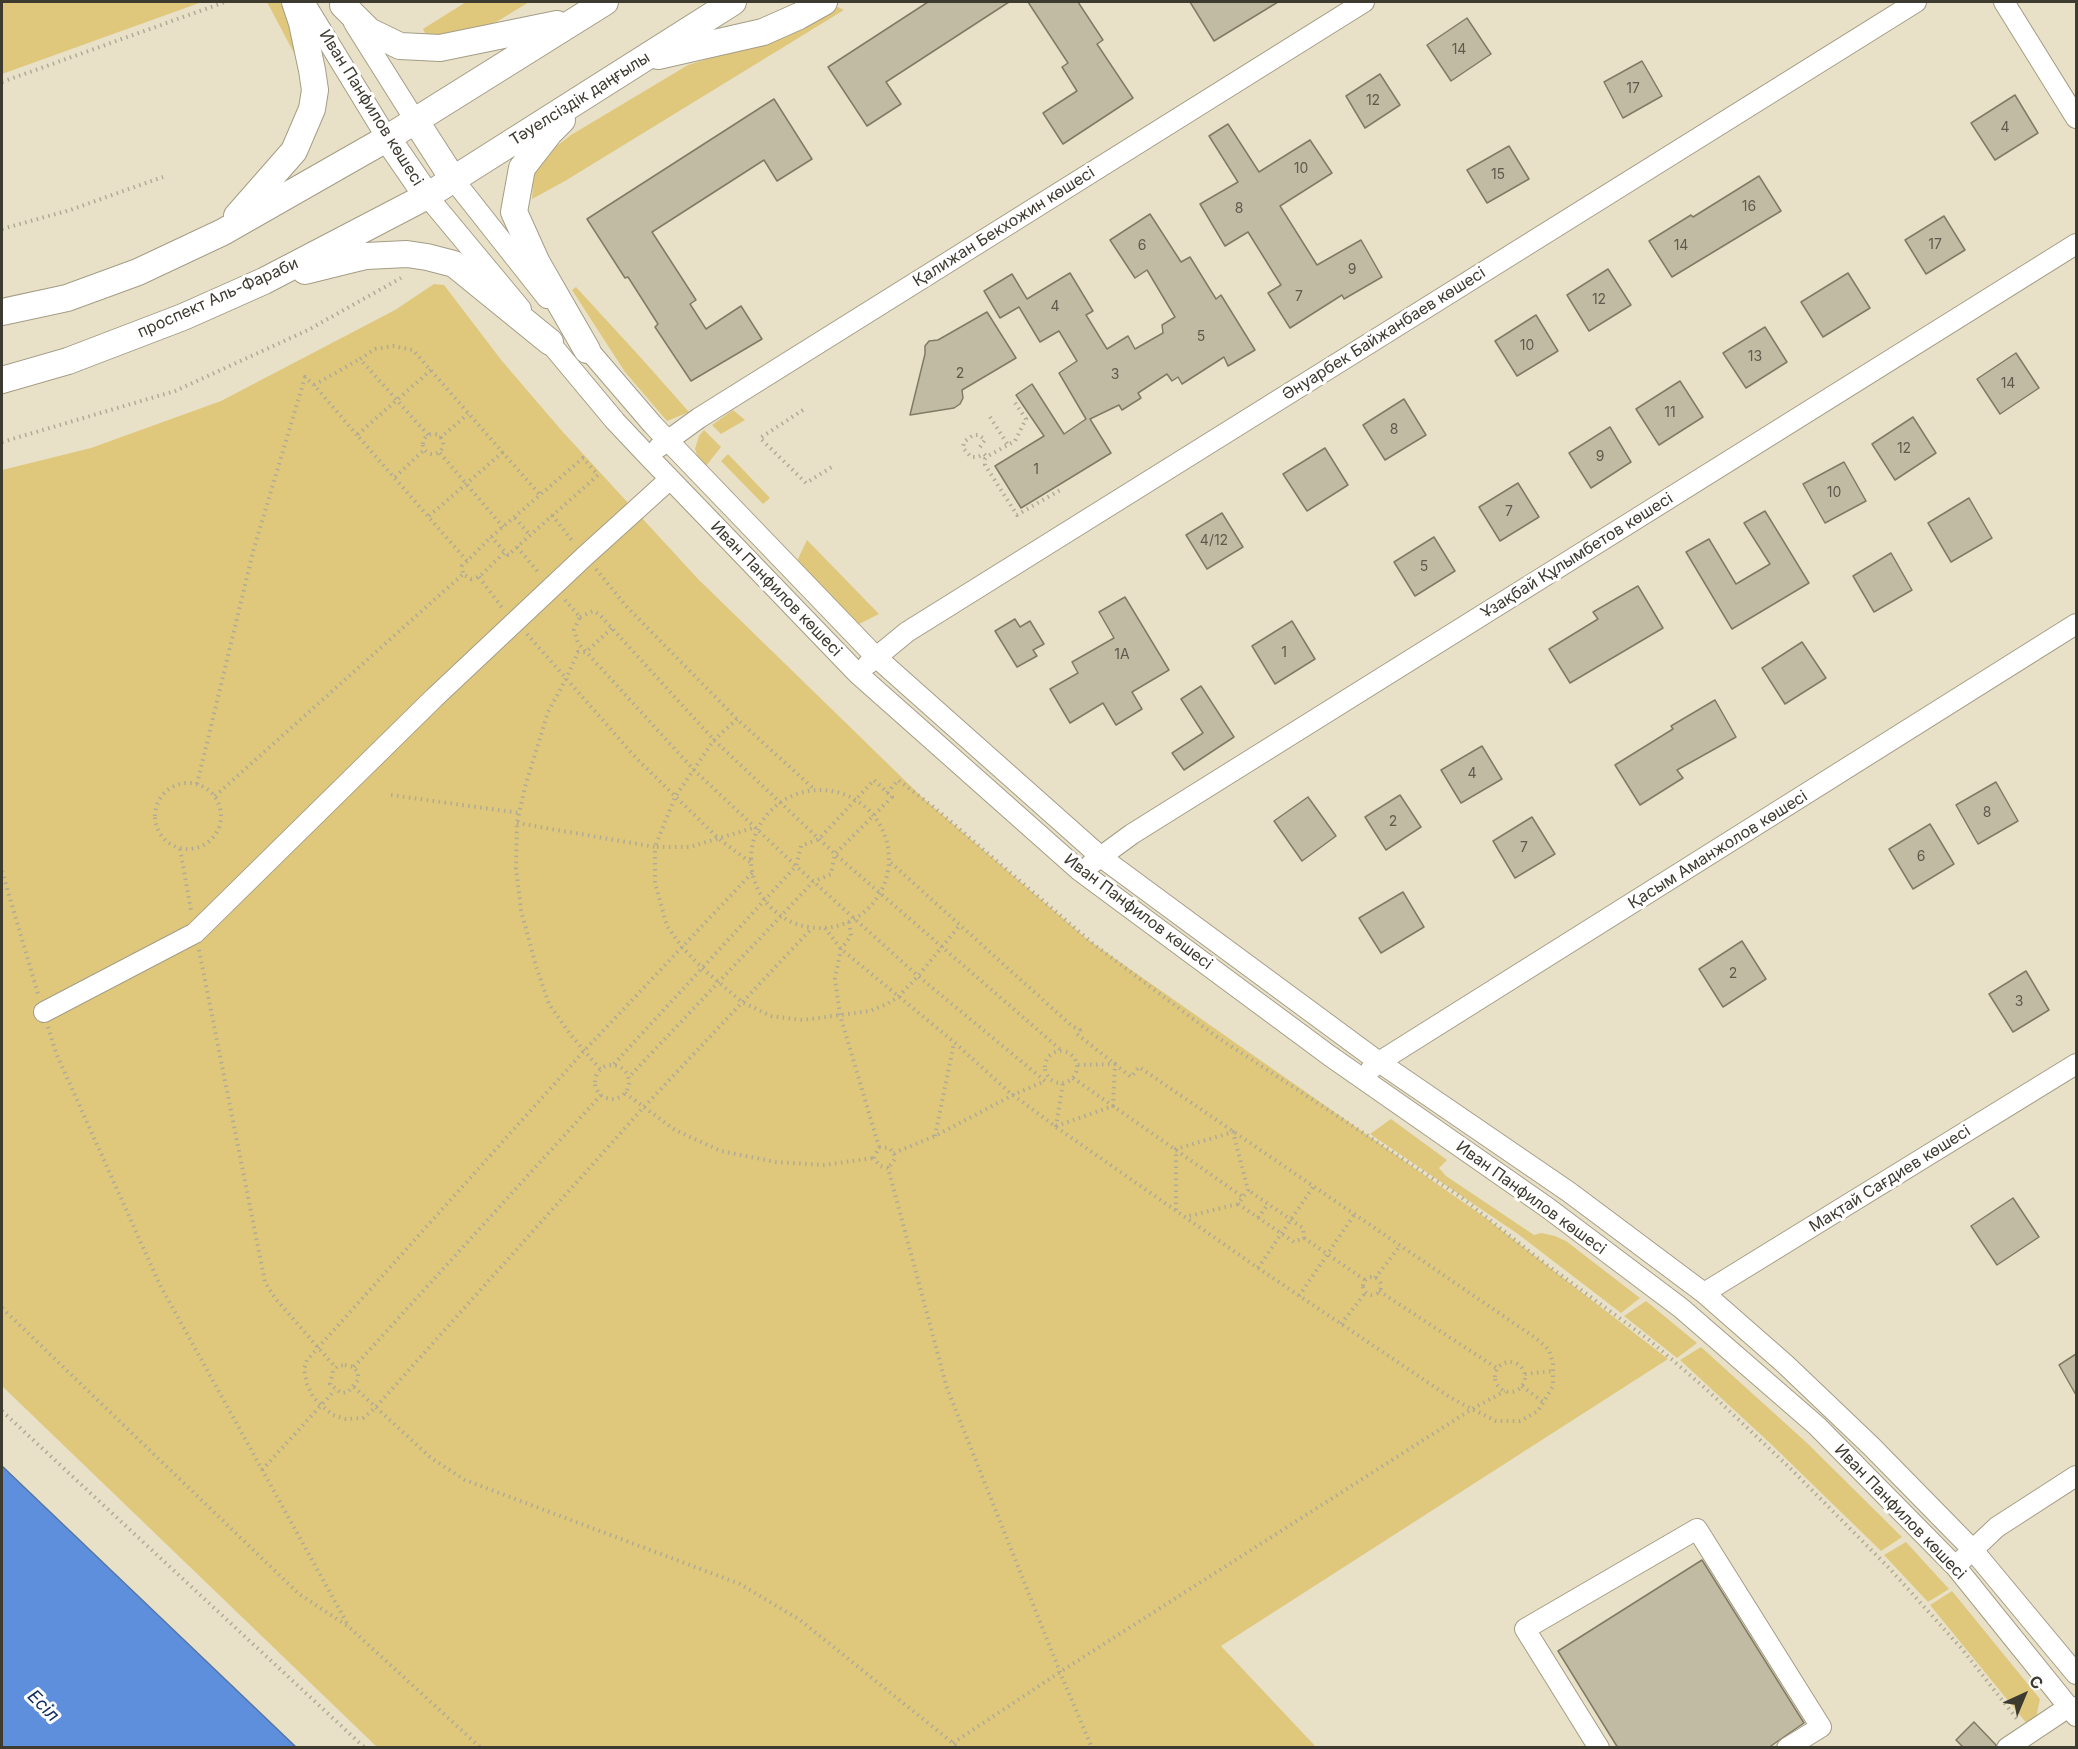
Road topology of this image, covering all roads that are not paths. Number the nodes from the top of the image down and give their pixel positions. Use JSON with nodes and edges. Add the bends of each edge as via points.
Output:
{"nodes":[{"id":1,"x":295,"y":2,"type":"edge"},
{"id":2,"x":304,"y":2,"type":"edge"},
{"id":3,"x":605,"y":2,"type":"edge"},
{"id":4,"x":733,"y":2,"type":"edge"},
{"id":5,"x":752,"y":2,"type":"edge"},
{"id":6,"x":824,"y":2,"type":"edge"},
{"id":7,"x":1364,"y":2,"type":"edge"},
{"id":8,"x":1916,"y":2,"type":"edge"},
{"id":9,"x":2004,"y":2,"type":"edge"},
{"id":10,"x":342,"y":3,"type":"edge"},
{"id":11,"x":578,"y":11,"type":"edge"},
{"id":12,"x":712,"y":15,"type":"junction"},
{"id":13,"x":641,"y":60,"type":"junction"},
{"id":14,"x":588,"y":93,"type":"junction"},
{"id":15,"x":2076,"y":118,"type":"edge"},
{"id":16,"x":415,"y":120,"type":"junction"},
{"id":17,"x":387,"y":138,"type":"junction"},
{"id":18,"x":453,"y":179,"type":"junction"},
{"id":19,"x":427,"y":196,"type":"junction"},
{"id":20,"x":223,"y":232,"type":"junction"},
{"id":21,"x":2076,"y":244,"type":"edge"},
{"id":22,"x":264,"y":281,"type":"junction"},
{"id":23,"x":2,"y":312,"type":"edge"},
{"id":24,"x":549,"y":342,"type":"junction"},
{"id":25,"x":587,"y":350,"type":"junction"},
{"id":26,"x":3,"y":382,"type":"edge"},
{"id":27,"x":668,"y":440,"type":"junction"},
{"id":28,"x":648,"y":456,"type":"junction"},
{"id":29,"x":670,"y":479,"type":"junction"},
{"id":30,"x":2076,"y":624,"type":"edge"},
{"id":31,"x":876,"y":657,"type":"junction"},
{"id":32,"x":858,"y":674,"type":"junction"},
{"id":33,"x":1101,"y":857,"type":"junction"},
{"id":34,"x":1080,"y":871,"type":"junction"},
{"id":35,"x":44,"y":1012,"type":"road end"},
{"id":36,"x":1379,"y":1062,"type":"junction"},
{"id":37,"x":2076,"y":1064,"type":"edge"},
{"id":38,"x":1361,"y":1078,"type":"junction"},
{"id":39,"x":1704,"y":1293,"type":"junction"},
{"id":40,"x":2076,"y":1476,"type":"edge"},
{"id":41,"x":1972,"y":1550,"type":"junction"},
{"id":42,"x":1956,"y":1567,"type":"junction"},
{"id":43,"x":2076,"y":1674,"type":"edge"},
{"id":44,"x":2073,"y":1711,"type":"edge"},
{"id":45,"x":1599,"y":1748,"type":"edge"},
{"id":46,"x":1787,"y":1748,"type":"edge"},
{"id":47,"x":2007,"y":1748,"type":"edge"}],
"edges":[{"from":1,"to":20,"type":"main road","via":[[312,70],[312,109],[294,152]]},
{"from":2,"to":17,"type":"street","name":"Иван Панфилов көшесі"},
{"from":3,"to":11,"type":"main road"},
{"from":4,"to":12,"type":"main road","name":"Тәуелсіздік даңғылы"},
{"from":5,"to":12,"type":"main road"},
{"from":6,"to":13,"type":"main road","via":[[763,32]]},
{"from":7,"to":27,"type":"street","name":"Қалижан Бекхожин көшесі"},
{"from":8,"to":31,"type":"street","name":"Әнуарбек Байжанбаев көшесі","via":[[907,632]]},
{"from":9,"to":15,"type":"street"},
{"from":10,"to":11,"type":"main road","via":[[369,31],[400,46],[440,48]]},
{"from":10,"to":16,"type":"street","name":"Иван Панфилов көшесі"},
{"from":11,"to":16,"type":"main road"},
{"from":12,"to":13,"type":"main road","name":"Тәуелсіздік даңғылы"},
{"from":13,"to":14,"type":"main road","name":"Тәуелсіздік даңғылы"},
{"from":14,"to":18,"type":"main road","name":"Тәуелсіздік даңғылы"},
{"from":14,"to":25,"type":"main road","via":[[522,168],[514,212],[537,263]]},
{"from":16,"to":17,"type":"main road"},
{"from":16,"to":18,"type":"main road","name":"Иван Панфилов көшесі"},
{"from":17,"to":19,"type":"main road","name":"Иван Панфилов көшесі"},
{"from":17,"to":20,"type":"main road"},
{"from":18,"to":19,"type":"main road","name":"Тәуелсіздік даңғылы"},
{"from":18,"to":25,"type":"street","name":"Иван Панфилов көшесі"},
{"from":19,"to":22,"type":"main road","name":"проспект Аль-Фараби"},
{"from":19,"to":24,"type":"street","name":"Иван Панфилов көшесі"},
{"from":20,"to":23,"type":"main road","via":[[87,291]]},
{"from":21,"to":33,"type":"street","name":"Ұзақбай Құлымбетов көшесі"},
{"from":22,"to":24,"type":"main road","via":[[366,256],[427,257],[454,264]]},
{"from":22,"to":26,"type":"main road","name":"проспект Аль-Фараби","via":[[183,317]]},
{"from":24,"to":28,"type":"street","name":"Иван Панфилов көшесі"},
{"from":25,"to":27,"type":"street","name":"Иван Панфилов көшесі"},
{"from":27,"to":28,"type":"street","name":"Қалижан Бекхожин көшесі"},
{"from":27,"to":31,"type":"street","name":"Иван Панфилов көшесі"},
{"from":28,"to":29,"type":"street","name":"Иван Панфилов көшесі"},
{"from":29,"to":32,"type":"street","name":"Иван Панфилов көшесі"},
{"from":29,"to":35,"type":"street","via":[[434,698],[195,933]]},
{"from":30,"to":36,"type":"street","name":"Қасым Аманжолов көшесі"},
{"from":31,"to":32,"type":"street","name":"Әнуарбек Байжанбаев көшесі"},
{"from":31,"to":33,"type":"street","name":"Иван Панфилов көшесі"},
{"from":32,"to":34,"type":"street","name":"Иван Панфилов көшесі"},
{"from":33,"to":34,"type":"street","name":"Ұзақбай Құлымбетов көшесі"},
{"from":33,"to":36,"type":"street","name":"Иван Панфилов көшесі"},
{"from":34,"to":38,"type":"street","name":"Иван Панфилов көшесі"},
{"from":36,"to":38,"type":"street","name":"Қасым Аманжолов көшесі"},
{"from":36,"to":39,"type":"street","name":"Иван Панфилов көшесі","via":[[1569,1192]]},
{"from":37,"to":39,"type":"street","name":"Мақтай Сағдиев көшесі"},
{"from":38,"to":42,"type":"street","name":"Иван Панфилов көшесі","via":[[1548,1208],[1681,1308],[1817,1426]]},
{"from":39,"to":41,"type":"street","name":"Иван Панфилов көшесі","via":[[1872,1446]]},
{"from":40,"to":41,"type":"street","via":[[1997,1527]]},
{"from":41,"to":42,"type":"street"},
{"from":41,"to":43,"type":"street","name":"Иван Панфилов көшесі"},
{"from":42,"to":44,"type":"street","name":"Иван Панфилов көшесі"},
{"from":44,"to":47,"type":"street"},
{"from":45,"to":46,"type":"street","via":[[1525,1629],[1697,1529],[1821,1726]]}]}
